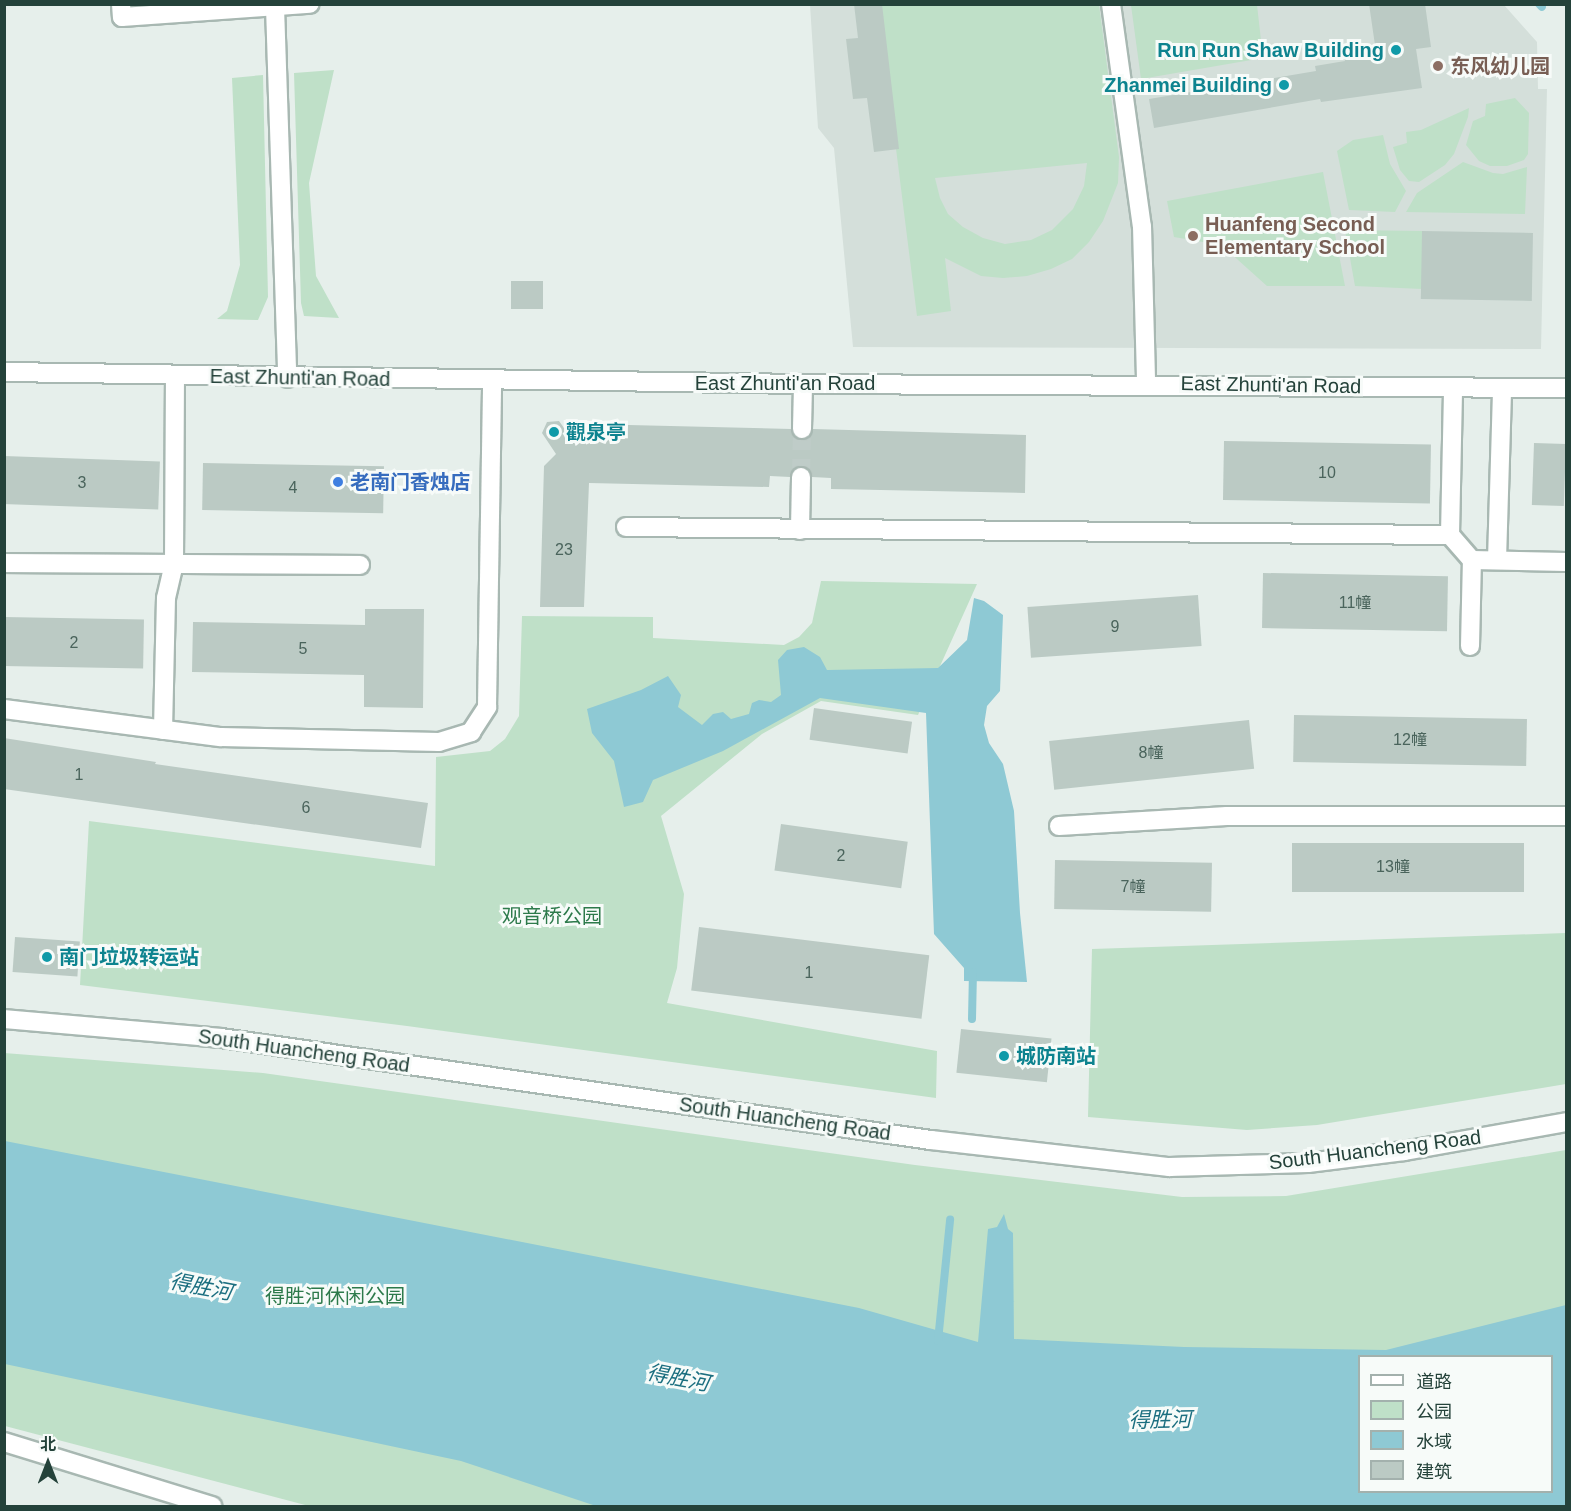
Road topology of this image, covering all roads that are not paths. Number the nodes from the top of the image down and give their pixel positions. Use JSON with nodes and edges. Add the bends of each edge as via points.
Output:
{"nodes":[{"id":1,"x":121,"y":4,"type":"edge"},
{"id":2,"x":310,"y":4,"type":"edge"},
{"id":3,"x":1111,"y":4,"type":"edge"},
{"id":4,"x":274,"y":7,"type":"junction"},
{"id":5,"x":4,"y":372,"type":"edge"},
{"id":6,"x":175,"y":376,"type":"junction"},
{"id":7,"x":287,"y":378,"type":"junction"},
{"id":8,"x":492,"y":380,"type":"junction"},
{"id":9,"x":803,"y":384,"type":"junction"},
{"id":10,"x":1146,"y":384,"type":"junction"},
{"id":11,"x":1453,"y":387,"type":"junction"},
{"id":12,"x":1502,"y":388,"type":"junction"},
{"id":13,"x":1566,"y":388,"type":"edge"},
{"id":14,"x":802,"y":429,"type":"tunnel mouth"},
{"id":15,"x":801,"y":477,"type":"tunnel mouth"},
{"id":16,"x":626,"y":527,"type":"dead end"},
{"id":17,"x":800,"y":530,"type":"junction"},
{"id":18,"x":1450,"y":536,"type":"junction"},
{"id":19,"x":1472,"y":560,"type":"junction"},
{"id":20,"x":1497,"y":560,"type":"junction"},
{"id":21,"x":1566,"y":562,"type":"edge"},
{"id":22,"x":4,"y":563,"type":"edge"},
{"id":23,"x":174,"y":563,"type":"junction"},
{"id":24,"x":360,"y":565,"type":"dead end"},
{"id":25,"x":1470,"y":646,"type":"dead end"},
{"id":26,"x":4,"y":709,"type":"edge"},
{"id":27,"x":163,"y":730,"type":"junction"},
{"id":28,"x":1566,"y":816,"type":"edge"},
{"id":29,"x":1059,"y":826,"type":"dead end"},
{"id":30,"x":4,"y":1019,"type":"edge"},
{"id":31,"x":1566,"y":1122,"type":"edge"},
{"id":32,"x":4,"y":1442,"type":"edge"},
{"id":33,"x":212,"y":1506,"type":"edge"}],
"edges":[{"from":1,"to":4,"type":"street","via":[[122,17]]},
{"from":2,"to":4,"type":"street"},
{"from":3,"to":10,"type":"street","via":[[1142,226]]},
{"from":4,"to":7,"type":"street"},
{"from":5,"to":6,"type":"street","name":"East Zhunti'an Road"},
{"from":6,"to":7,"type":"street","name":"East Zhunti'an Road"},
{"from":6,"to":23,"type":"street"},
{"from":7,"to":8,"type":"street","name":"East Zhunti'an Road"},
{"from":8,"to":9,"type":"street","name":"East Zhunti'an Road"},
{"from":8,"to":27,"type":"street","via":[[487,707],[471,732],[439,742],[221,737]]},
{"from":9,"to":10,"type":"street","name":"East Zhunti'an Road"},
{"from":9,"to":14,"type":"street"},
{"from":10,"to":11,"type":"street","name":"East Zhunti'an Road"},
{"from":11,"to":12,"type":"street","name":"East Zhunti'an Road"},
{"from":11,"to":18,"type":"street"},
{"from":12,"to":13,"type":"street","name":"East Zhunti'an Road"},
{"from":12,"to":20,"type":"street"},
{"from":15,"to":17,"type":"street"},
{"from":16,"to":17,"type":"street"},
{"from":17,"to":18,"type":"street"},
{"from":18,"to":19,"type":"street"},
{"from":19,"to":20,"type":"street"},
{"from":19,"to":25,"type":"street"},
{"from":20,"to":21,"type":"street"},
{"from":22,"to":23,"type":"street"},
{"from":23,"to":24,"type":"street"},
{"from":23,"to":27,"type":"street","via":[[166,598]]},
{"from":26,"to":27,"type":"street"},
{"from":28,"to":29,"type":"street","via":[[1227,816]]},
{"from":30,"to":31,"type":"street","name":"South Huancheng Road","via":[[221,1038],[953,1143],[1169,1167],[1308,1163],[1404,1151]]},
{"from":32,"to":33,"type":"street"}]}
